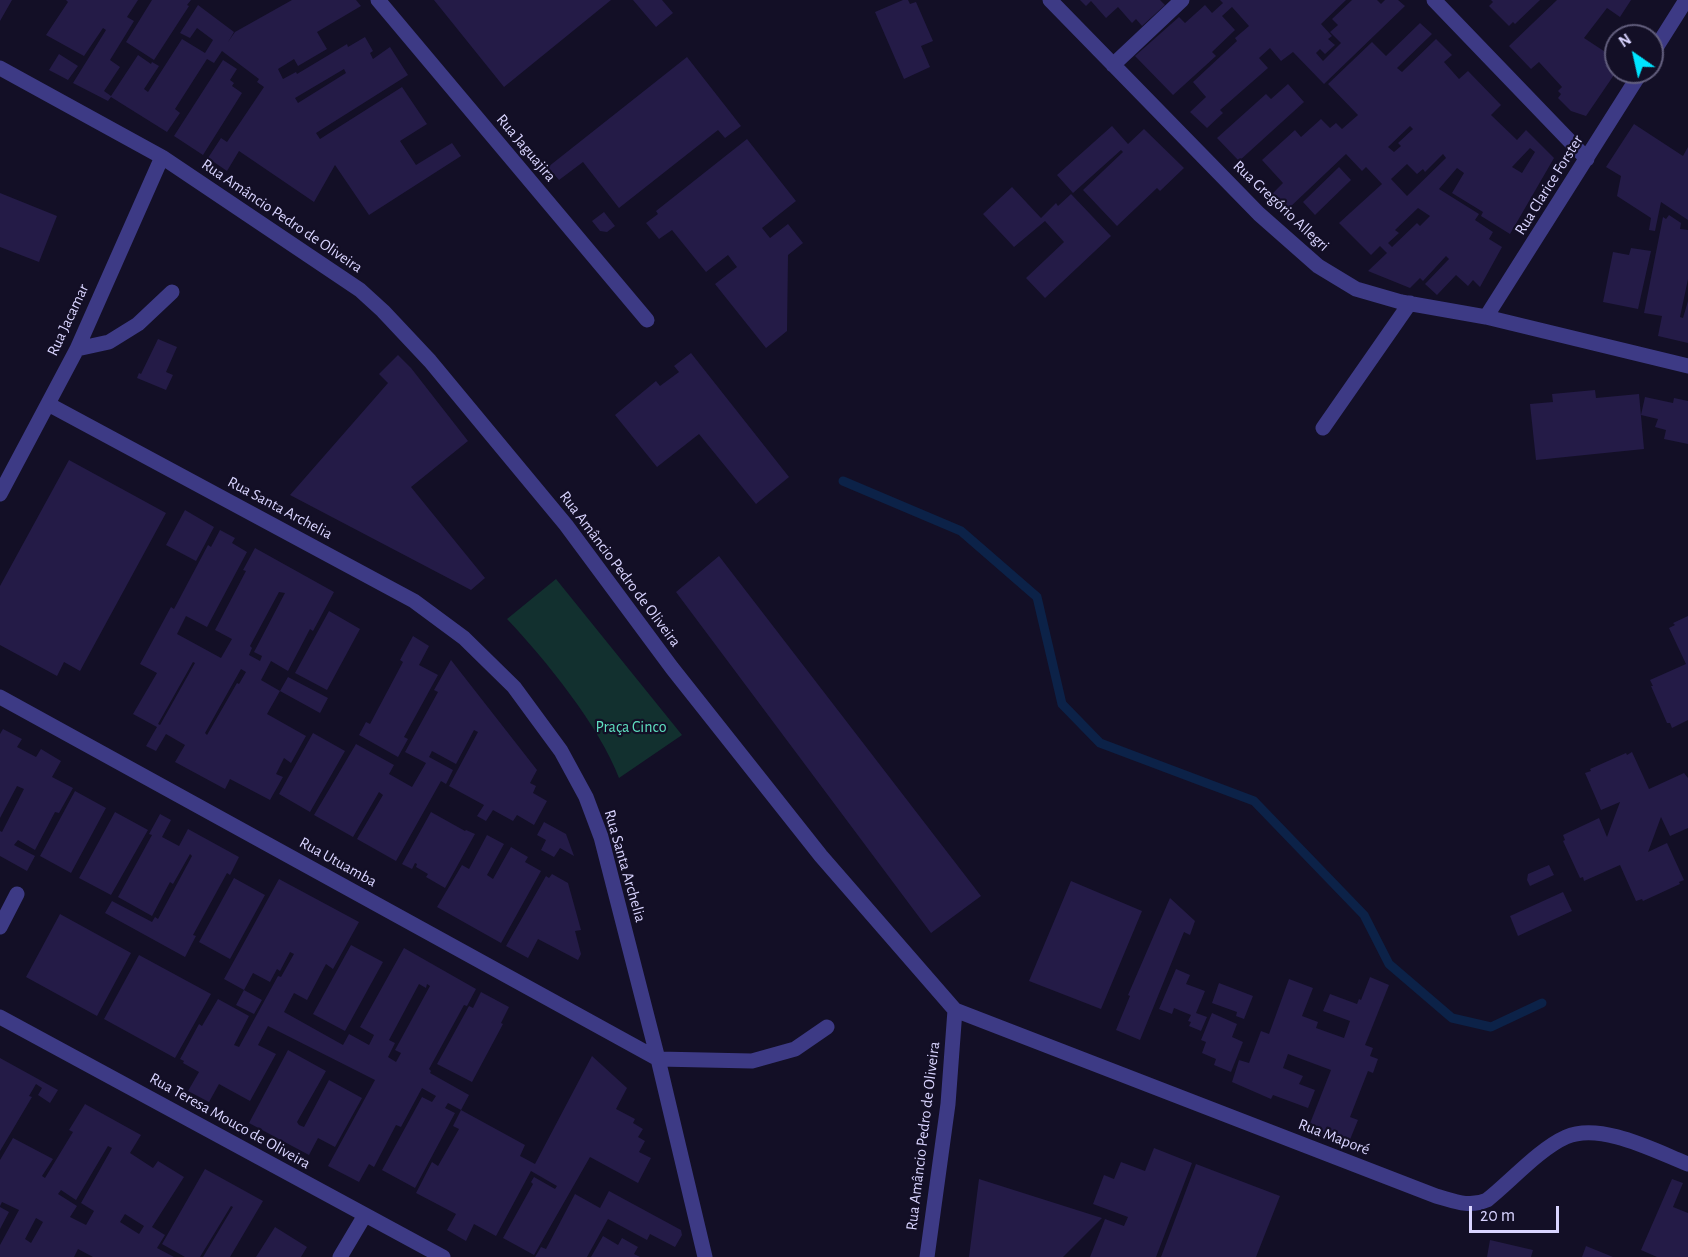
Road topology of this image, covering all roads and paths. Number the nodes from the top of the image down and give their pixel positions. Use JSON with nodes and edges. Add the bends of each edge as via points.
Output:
{"nodes":[{"id":1,"x":378,"y":0,"type":"edge"},
{"id":2,"x":1050,"y":0,"type":"edge"},
{"id":3,"x":1182,"y":0,"type":"edge"},
{"id":4,"x":1434,"y":0,"type":"edge"},
{"id":5,"x":1686,"y":0,"type":"edge"},
{"id":6,"x":1664,"y":35,"type":"edge"},
{"id":7,"x":1113,"y":64,"type":"junction"},
{"id":8,"x":0,"y":68,"type":"edge"},
{"id":9,"x":1634,"y":84,"type":"edge"},
{"id":10,"x":162,"y":157,"type":"junction"},
{"id":11,"x":1587,"y":159,"type":"junction"},
{"id":12,"x":172,"y":292,"type":"dead end"},
{"id":13,"x":1410,"y":303,"type":"junction"},
{"id":14,"x":1486,"y":317,"type":"junction"},
{"id":15,"x":647,"y":320,"type":"dead end"},
{"id":16,"x":76,"y":349,"type":"junction"},
{"id":17,"x":1688,"y":366,"type":"edge"},
{"id":18,"x":48,"y":404,"type":"junction"},
{"id":19,"x":1323,"y":428,"type":"dead end"},
{"id":20,"x":0,"y":494,"type":"edge"},
{"id":21,"x":0,"y":696,"type":"edge"},
{"id":22,"x":17,"y":894,"type":"dead end"},
{"id":23,"x":0,"y":927,"type":"edge"},
{"id":24,"x":955,"y":1011,"type":"junction"},
{"id":25,"x":0,"y":1017,"type":"edge"},
{"id":26,"x":827,"y":1027,"type":"dead end"},
{"id":27,"x":658,"y":1059,"type":"junction"},
{"id":28,"x":1688,"y":1164,"type":"edge"},
{"id":29,"x":365,"y":1215,"type":"junction"},
{"id":30,"x":340,"y":1257,"type":"edge"},
{"id":31,"x":443,"y":1257,"type":"edge"},
{"id":32,"x":705,"y":1257,"type":"edge"},
{"id":33,"x":927,"y":1257,"type":"edge"}],
"edges":[{"from":1,"to":15,"type":"street","name":"Rua Jaguajira"},
{"from":2,"to":7,"type":"street","name":"Rua Gregório Allegri"},
{"from":3,"to":7,"type":"street"},
{"from":4,"to":11,"type":"street"},
{"from":5,"to":6,"type":"street"},
{"from":7,"to":13,"type":"street","name":"Rua Gregório Allegri","via":[[1259,214],[1317,266],[1356,289]]},
{"from":8,"to":10,"type":"street","name":"Rua Amâncio Pedro de Oliveira"},
{"from":9,"to":11,"type":"street","name":"Rua Clarice Forster"},
{"from":10,"to":16,"type":"street","name":"Rua Jacamar"},
{"from":10,"to":24,"type":"street","name":"Rua Amâncio Pedro de Oliveira","via":[[360,290],[430,361],[566,525],[806,838]]},
{"from":11,"to":14,"type":"street","name":"Rua Clarice Forster"},
{"from":12,"to":16,"type":"street","via":[[138,324],[109,342]]},
{"from":13,"to":14,"type":"street","name":"Rua Gregório Allegri"},
{"from":13,"to":19,"type":"street"},
{"from":14,"to":17,"type":"street","name":"Rua Gregório Allegri"},
{"from":16,"to":18,"type":"street","name":"Rua Jacamar"},
{"from":18,"to":20,"type":"street","name":"Rua Jacamar"},
{"from":18,"to":27,"type":"street","name":"Rua Santa Archelia","via":[[414,601],[464,638],[514,687],[561,751],[586,797]]},
{"from":21,"to":27,"type":"street","name":"Rua Utuamba"},
{"from":22,"to":23,"type":"street"},
{"from":24,"to":28,"type":"street","name":"Rua Maporé","via":[[1464,1204],[1487,1200],[1549,1147],[1585,1132],[1607,1134]]},
{"from":24,"to":33,"type":"street","name":"Rua Amâncio Pedro de Oliveira","via":[[948,1104]]},
{"from":25,"to":29,"type":"street","name":"Rua Teresa Mouco de Oliveira"},
{"from":26,"to":27,"type":"street","via":[[795,1049],[752,1061]]},
{"from":27,"to":32,"type":"street","name":"Rua Santa Archelia"},
{"from":29,"to":30,"type":"street"},
{"from":29,"to":31,"type":"street","name":"Rua Teresa Mouco de Oliveira"}]}
